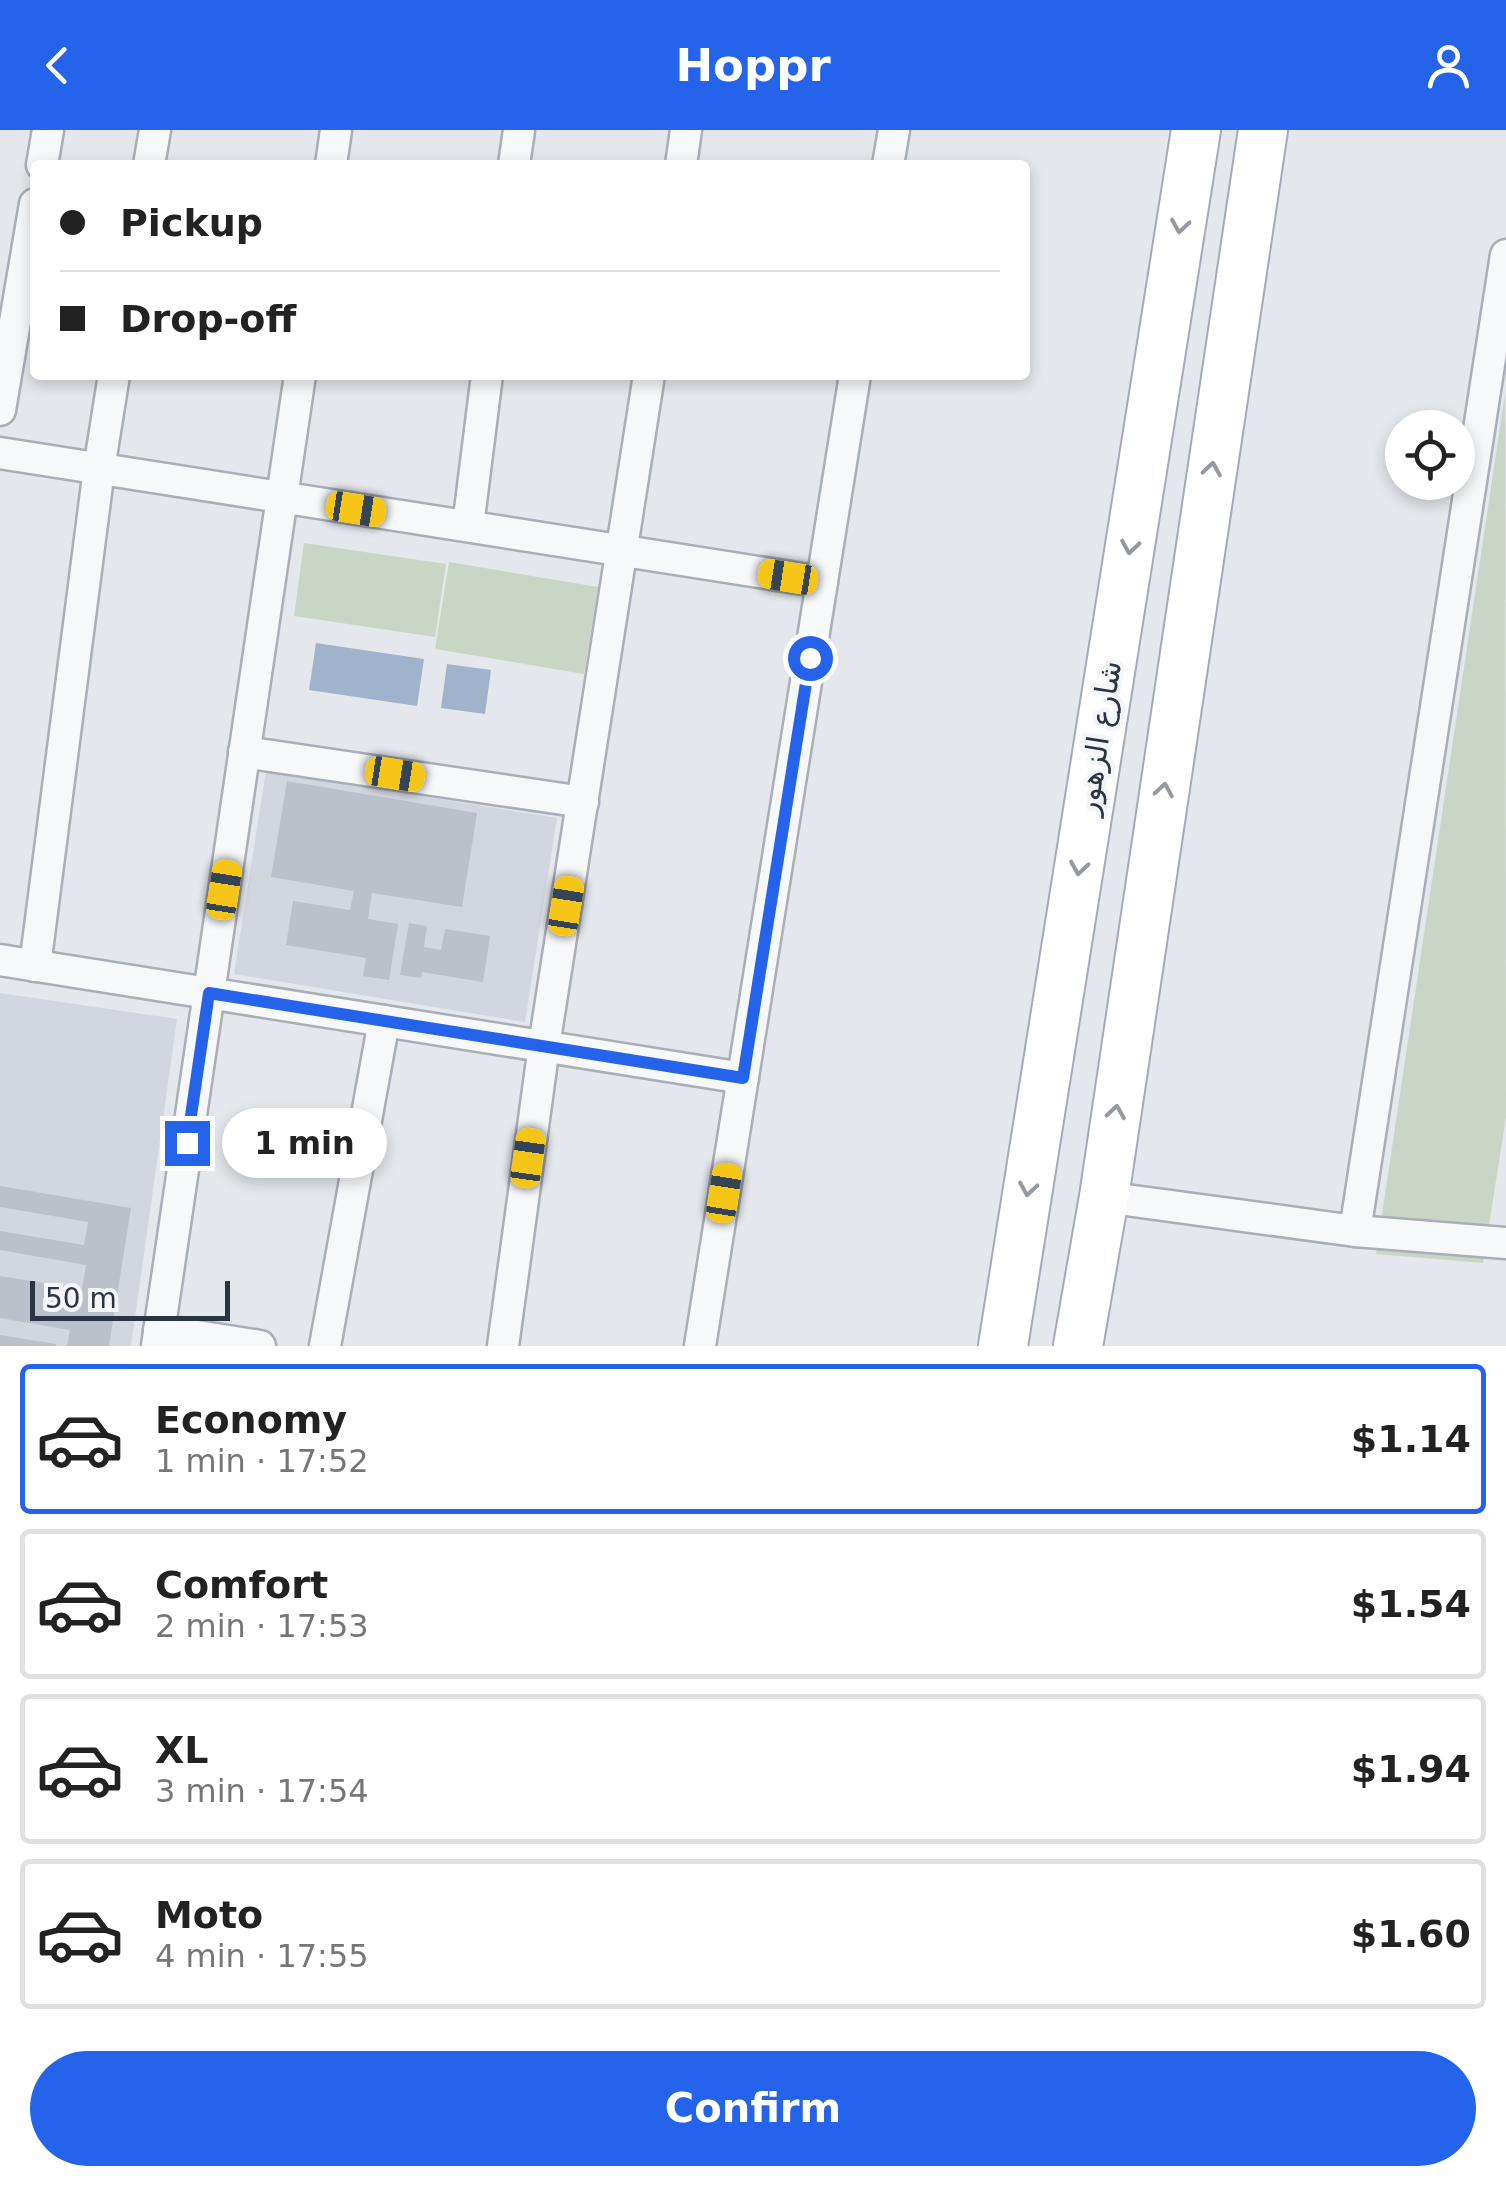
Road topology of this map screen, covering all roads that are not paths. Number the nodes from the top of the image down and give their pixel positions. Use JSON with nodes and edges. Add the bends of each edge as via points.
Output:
{"nodes":[{"id":1,"x":48,"y":130,"type":"edge"},
{"id":2,"x":155,"y":130,"type":"edge"},
{"id":3,"x":336,"y":130,"type":"edge"},
{"id":4,"x":519,"y":130,"type":"edge"},
{"id":5,"x":686,"y":130,"type":"edge"},
{"id":6,"x":894,"y":130,"type":"edge"},
{"id":7,"x":1196,"y":130,"type":"edge"},
{"id":8,"x":1263,"y":130,"type":"edge"},
{"id":9,"x":43,"y":160,"type":"edge"},
{"id":10,"x":150,"y":160,"type":"edge"},
{"id":11,"x":332,"y":160,"type":"edge"},
{"id":12,"x":515,"y":160,"type":"edge"},
{"id":13,"x":681,"y":160,"type":"edge"},
{"id":14,"x":889,"y":160,"type":"edge"},
{"id":15,"x":30,"y":233,"type":"edge"},
{"id":16,"x":1506,"y":255,"type":"edge"},
{"id":17,"x":1499,"y":346,"type":"edge"},
{"id":18,"x":113,"y":380,"type":"edge"},
{"id":19,"x":299,"y":380,"type":"edge"},
{"id":20,"x":486,"y":380,"type":"edge"},
{"id":21,"x":648,"y":380,"type":"edge"},
{"id":22,"x":854,"y":380,"type":"edge"},
{"id":23,"x":0,"y":410,"type":"edge"},
{"id":24,"x":0,"y":453,"type":"edge"},
{"id":25,"x":98,"y":469,"type":"junction"},
{"id":26,"x":282,"y":498,"type":"junction"},
{"id":27,"x":468,"y":526,"type":"junction"},
{"id":28,"x":623,"y":551,"type":"junction"},
{"id":29,"x":822,"y":582,"type":"junction"},
{"id":30,"x":244,"y":752,"type":"junction"},
{"id":31,"x":583,"y":802,"type":"junction"},
{"id":32,"x":0,"y":960,"type":"edge"},
{"id":33,"x":35,"y":966,"type":"junction"},
{"id":34,"x":209,"y":993,"type":"junction"},
{"id":35,"x":384,"y":1021,"type":"junction"},
{"id":36,"x":544,"y":1046,"type":"junction"},
{"id":37,"x":743,"y":1078,"type":"junction"},
{"id":38,"x":1104,"y":1197,"type":"junction"},
{"id":39,"x":1354,"y":1231,"type":"junction"},
{"id":40,"x":1506,"y":1242,"type":"edge"},
{"id":41,"x":158,"y":1338,"type":"edge"},
{"id":42,"x":260,"y":1346,"type":"edge"},
{"id":43,"x":325,"y":1346,"type":"edge"},
{"id":44,"x":503,"y":1346,"type":"edge"},
{"id":45,"x":700,"y":1346,"type":"edge"},
{"id":46,"x":1003,"y":1346,"type":"edge"},
{"id":47,"x":1078,"y":1346,"type":"edge"}],
"edges":[{"from":1,"to":9,"type":"street"},
{"from":2,"to":10,"type":"street"},
{"from":3,"to":11,"type":"street"},
{"from":4,"to":12,"type":"street"},
{"from":5,"to":13,"type":"street"},
{"from":6,"to":14,"type":"street"},
{"from":7,"to":46,"type":"main road","name":"شارع الزهور","one_way":true},
{"from":38,"to":8,"type":"main road","one_way":true},
{"from":15,"to":23,"type":"street"},
{"from":16,"to":17,"type":"street"},
{"from":17,"to":39,"type":"street"},
{"from":18,"to":25,"type":"street"},
{"from":19,"to":26,"type":"street"},
{"from":20,"to":27,"type":"street"},
{"from":21,"to":28,"type":"street"},
{"from":22,"to":29,"type":"street"},
{"from":24,"to":25,"type":"street"},
{"from":25,"to":26,"type":"street"},
{"from":25,"to":33,"type":"street"},
{"from":26,"to":27,"type":"street"},
{"from":26,"to":30,"type":"street"},
{"from":27,"to":28,"type":"street"},
{"from":28,"to":29,"type":"street"},
{"from":28,"to":31,"type":"street"},
{"from":29,"to":37,"type":"street"},
{"from":30,"to":31,"type":"street"},
{"from":30,"to":34,"type":"street"},
{"from":31,"to":36,"type":"street"},
{"from":32,"to":33,"type":"street"},
{"from":33,"to":34,"type":"street"},
{"from":34,"to":35,"type":"street"},
{"from":34,"to":41,"type":"street"},
{"from":35,"to":36,"type":"street"},
{"from":35,"to":43,"type":"street"},
{"from":36,"to":37,"type":"street"},
{"from":36,"to":44,"type":"street"},
{"from":37,"to":45,"type":"street"},
{"from":38,"to":39,"type":"street"},
{"from":38,"to":47,"type":"main road"},
{"from":39,"to":40,"type":"street"},
{"from":41,"to":42,"type":"street"}]}
